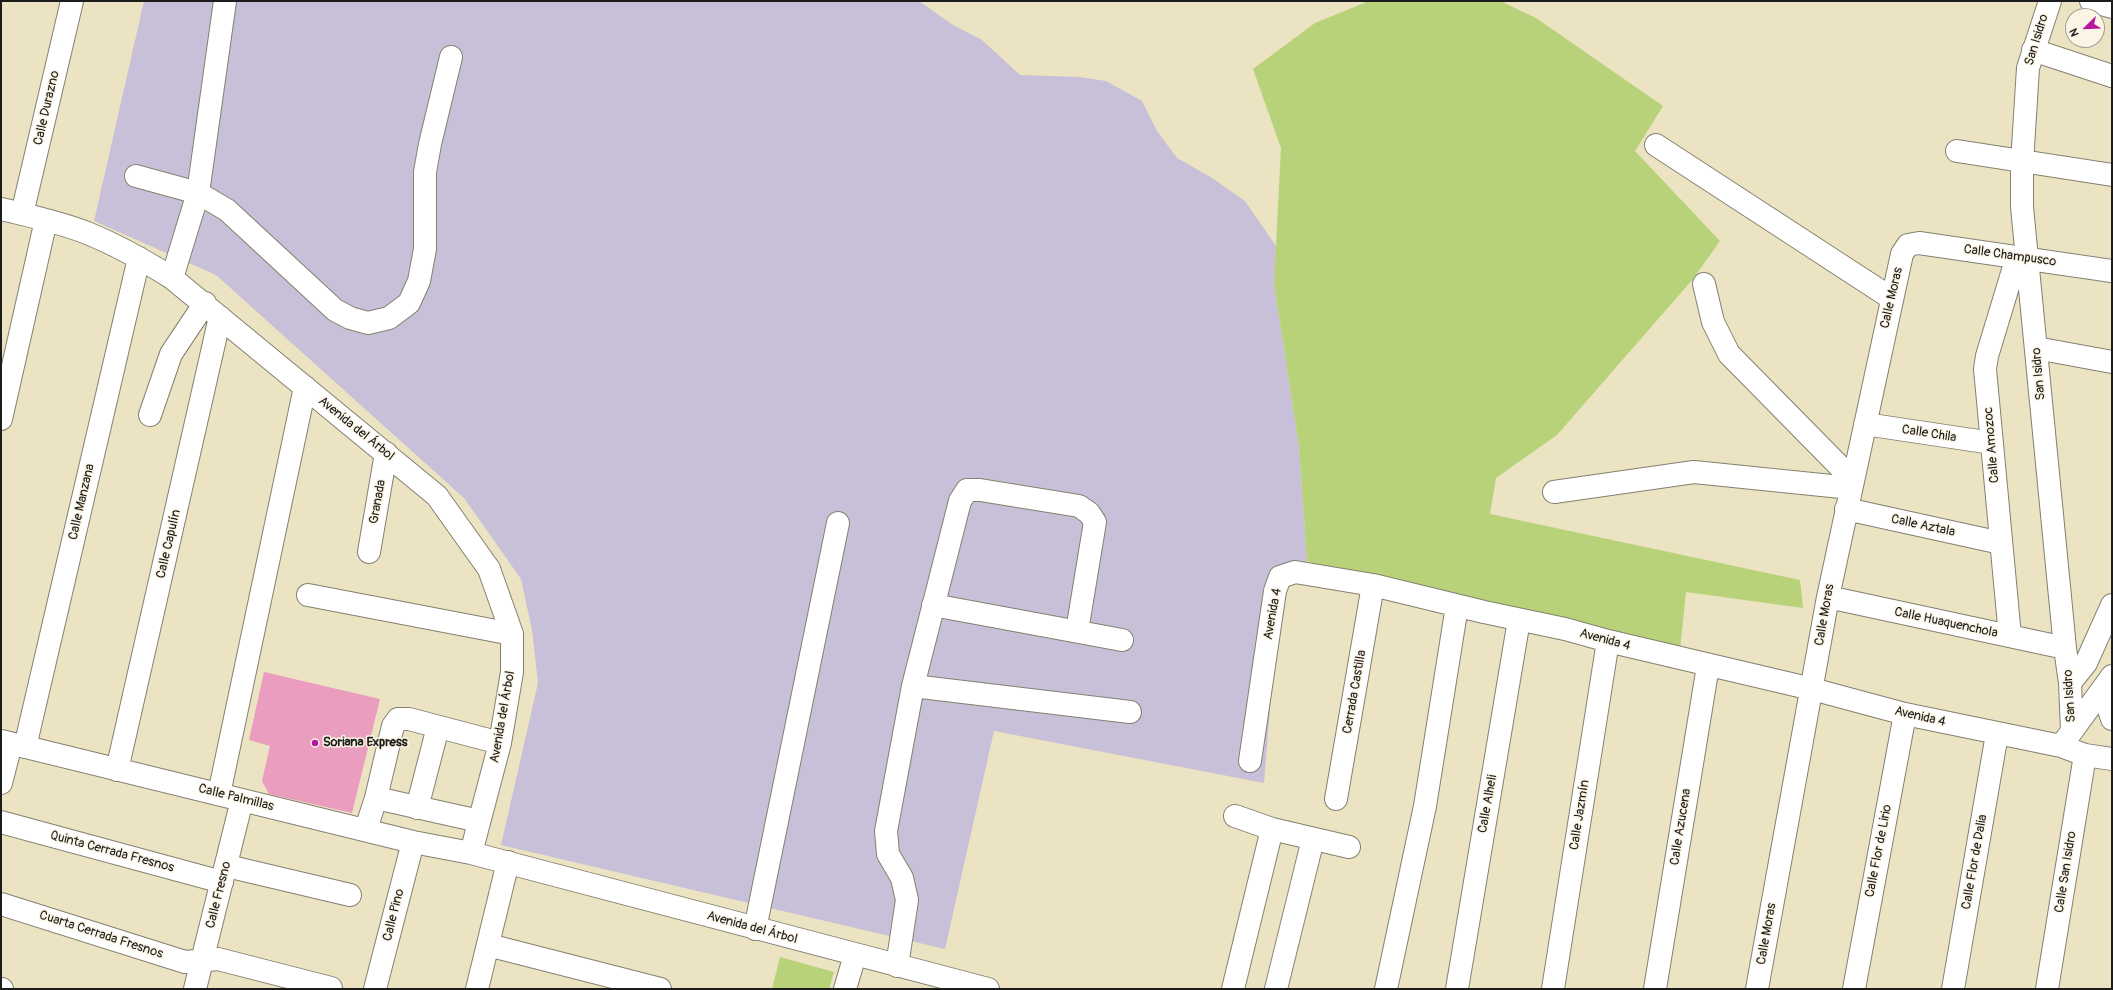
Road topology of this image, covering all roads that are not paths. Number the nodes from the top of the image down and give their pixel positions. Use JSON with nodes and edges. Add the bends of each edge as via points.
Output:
{"nodes":[{"id":1,"x":72,"y":1,"type":"edge"},
{"id":2,"x":225,"y":1,"type":"edge"},
{"id":3,"x":2050,"y":1,"type":"edge"},
{"id":4,"x":2091,"y":1,"type":"edge"},
{"id":5,"x":2112,"y":7,"type":"edge"},
{"id":6,"x":2033,"y":50,"type":"junction"},
{"id":7,"x":451,"y":57,"type":"dead end"},
{"id":8,"x":2112,"y":76,"type":"edge"},
{"id":9,"x":1656,"y":145,"type":"dead end"},
{"id":10,"x":1957,"y":151,"type":"dead end"},
{"id":11,"x":2022,"y":163,"type":"junction"},
{"id":12,"x":136,"y":176,"type":"dead end"},
{"id":13,"x":2112,"y":176,"type":"edge"},
{"id":14,"x":198,"y":192,"type":"junction"},
{"id":15,"x":1,"y":209,"type":"edge"},
{"id":16,"x":22,"y":214,"type":"junction"},
{"id":17,"x":46,"y":220,"type":"junction"},
{"id":18,"x":1908,"y":245,"type":"joint"},
{"id":19,"x":139,"y":258,"type":"junction"},
{"id":20,"x":2022,"y":258,"type":"junction"},
{"id":21,"x":2112,"y":271,"type":"edge"},
{"id":22,"x":172,"y":278,"type":"junction"},
{"id":23,"x":1704,"y":284,"type":"dead end"},
{"id":24,"x":1891,"y":298,"type":"junction"},
{"id":25,"x":212,"y":310,"type":"junction"},
{"id":26,"x":2036,"y":348,"type":"junction"},
{"id":27,"x":2112,"y":362,"type":"edge"},
{"id":28,"x":305,"y":388,"type":"junction"},
{"id":29,"x":150,"y":415,"type":"dead end"},
{"id":30,"x":1,"y":419,"type":"edge"},
{"id":31,"x":1865,"y":424,"type":"junction"},
{"id":32,"x":1992,"y":443,"type":"junction"},
{"id":33,"x":386,"y":453,"type":"junction"},
{"id":34,"x":1554,"y":492,"type":"dead end"},
{"id":35,"x":1850,"y":492,"type":"junction"},
{"id":36,"x":838,"y":523,"type":"dead end"},
{"id":37,"x":2001,"y":543,"type":"junction"},
{"id":38,"x":369,"y":552,"type":"dead end"},
{"id":39,"x":1373,"y":585,"type":"junction"},
{"id":40,"x":308,"y":595,"type":"dead end"},
{"id":41,"x":1828,"y":597,"type":"junction"},
{"id":42,"x":934,"y":605,"type":"junction"},
{"id":43,"x":2112,"y":605,"type":"edge"},
{"id":44,"x":1457,"y":606,"type":"junction"},
{"id":45,"x":1519,"y":620,"type":"junction"},
{"id":46,"x":1077,"y":632,"type":"junction"},
{"id":47,"x":512,"y":634,"type":"junction"},
{"id":48,"x":2010,"y":636,"type":"junction"},
{"id":49,"x":1122,"y":640,"type":"dead end"},
{"id":50,"x":1608,"y":641,"type":"junction"},
{"id":51,"x":2065,"y":648,"type":"junction"},
{"id":52,"x":1708,"y":666,"type":"junction"},
{"id":53,"x":2110,"y":680,"type":"edge"},
{"id":54,"x":2070,"y":683,"type":"junction"},
{"id":55,"x":913,"y":686,"type":"junction"},
{"id":56,"x":1812,"y":689,"type":"junction"},
{"id":57,"x":1130,"y":712,"type":"dead end"},
{"id":58,"x":1905,"y":714,"type":"junction"},
{"id":59,"x":2112,"y":719,"type":"edge"},
{"id":60,"x":438,"y":727,"type":"junction"},
{"id":61,"x":1997,"y":734,"type":"junction"},
{"id":62,"x":2067,"y":739,"type":"junction"},
{"id":63,"x":500,"y":743,"type":"junction"},
{"id":64,"x":12,"y":744,"type":"edge"},
{"id":65,"x":2085,"y":755,"type":"junction"},
{"id":66,"x":2112,"y":759,"type":"edge"},
{"id":67,"x":1250,"y":761,"type":"dead end"},
{"id":68,"x":117,"y":770,"type":"junction"},
{"id":69,"x":1,"y":783,"type":"edge"},
{"id":70,"x":219,"y":794,"type":"junction"},
{"id":71,"x":376,"y":798,"type":"junction"},
{"id":72,"x":1336,"y":799,"type":"dead end"},
{"id":73,"x":242,"y":800,"type":"junction"},
{"id":74,"x":417,"y":808,"type":"junction"},
{"id":75,"x":1235,"y":816,"type":"dead end"},
{"id":76,"x":479,"y":821,"type":"junction"},
{"id":77,"x":1,"y":822,"type":"edge"},
{"id":78,"x":366,"y":829,"type":"junction"},
{"id":79,"x":1272,"y":829,"type":"junction"},
{"id":80,"x":1313,"y":839,"type":"junction"},
{"id":81,"x":413,"y":842,"type":"junction"},
{"id":82,"x":1349,"y":847,"type":"dead end"},
{"id":83,"x":471,"y":854,"type":"junction"},
{"id":84,"x":508,"y":862,"type":"junction"},
{"id":85,"x":225,"y":874,"type":"junction"},
{"id":86,"x":350,"y":895,"type":"dead end"},
{"id":87,"x":1,"y":904,"type":"edge"},
{"id":88,"x":755,"y":929,"type":"junction"},
{"id":89,"x":488,"y":945,"type":"junction"},
{"id":90,"x":855,"y":955,"type":"junction"},
{"id":91,"x":202,"y":960,"type":"junction"},
{"id":92,"x":897,"y":966,"type":"junction"},
{"id":93,"x":946,"y":984,"type":"edge"},
{"id":94,"x":331,"y":988,"type":"edge"},
{"id":95,"x":195,"y":989,"type":"edge"},
{"id":96,"x":375,"y":989,"type":"edge"},
{"id":97,"x":477,"y":989,"type":"edge"},
{"id":98,"x":660,"y":989,"type":"edge"},
{"id":99,"x":845,"y":989,"type":"edge"},
{"id":100,"x":988,"y":989,"type":"edge"},
{"id":101,"x":1233,"y":989,"type":"edge"},
{"id":102,"x":1276,"y":989,"type":"edge"},
{"id":103,"x":1386,"y":989,"type":"edge"},
{"id":104,"x":1457,"y":989,"type":"edge"},
{"id":105,"x":1553,"y":989,"type":"edge"},
{"id":106,"x":1655,"y":989,"type":"edge"},
{"id":107,"x":1757,"y":989,"type":"edge"},
{"id":108,"x":1854,"y":989,"type":"edge"},
{"id":109,"x":1953,"y":989,"type":"edge"},
{"id":110,"x":2047,"y":989,"type":"edge"}],
"edges":[{"from":1,"to":16,"type":"street","name":"Calle Durazno"},
{"from":2,"to":14,"type":"street"},
{"from":3,"to":6,"type":"street","name":"San Isidro"},
{"from":4,"to":5,"type":"street"},
{"from":6,"to":8,"type":"street"},
{"from":6,"to":11,"type":"street","name":"San Isidro","via":[[2028,68]]},
{"from":7,"to":14,"type":"street","via":[[425,172],[425,249],[419,281],[409,303],[389,318],[368,323],[334,310],[227,210]]},
{"from":9,"to":24,"type":"street"},
{"from":10,"to":11,"type":"street"},
{"from":11,"to":13,"type":"street"},
{"from":11,"to":20,"type":"street","name":"San Isidro"},
{"from":12,"to":14,"type":"street"},
{"from":14,"to":22,"type":"street"},
{"from":15,"to":16,"type":"street","name":"Avenida del Árbol"},
{"from":16,"to":17,"type":"street","name":"Avenida del Árbol"},
{"from":17,"to":19,"type":"street","name":"Avenida del Árbol","via":[[87,233]]},
{"from":17,"to":30,"type":"street"},
{"from":18,"to":20,"type":"street","name":"Calle Champusco","via":[[1919,243]]},
{"from":18,"to":24,"type":"street","name":"Calle Moras","via":[[1902,254]]},
{"from":19,"to":22,"type":"street","name":"Avenida del Árbol"},
{"from":19,"to":64,"type":"street","name":"Calle Manzana"},
{"from":20,"to":21,"type":"street","name":"Calle Champusco"},
{"from":20,"to":26,"type":"street","name":"San Isidro"},
{"from":20,"to":32,"type":"street","name":"Calle Amozoc","via":[[1985,368]]},
{"from":22,"to":25,"type":"street","name":"Avenida del Árbol"},
{"from":23,"to":35,"type":"street","via":[[1713,322],[1729,354]]},
{"from":24,"to":31,"type":"street","name":"Calle Moras"},
{"from":25,"to":28,"type":"street","name":"Avenida del Árbol"},
{"from":25,"to":29,"type":"street","via":[[171,354]]},
{"from":25,"to":68,"type":"street","name":"Calle Capulín"},
{"from":26,"to":27,"type":"street"},
{"from":26,"to":51,"type":"street","name":"San Isidro"},
{"from":28,"to":33,"type":"street","name":"Avenida del Árbol"},
{"from":28,"to":70,"type":"street"},
{"from":31,"to":32,"type":"street","name":"Calle Chila"},
{"from":31,"to":35,"type":"street","name":"Calle Moras"},
{"from":32,"to":37,"type":"street","name":"Calle Amozoc"},
{"from":33,"to":38,"type":"street","name":"Granada"},
{"from":33,"to":47,"type":"street","name":"Avenida del Árbol","via":[[437,496],[490,569]]},
{"from":34,"to":35,"type":"street","name":"Calle Aztala","via":[[1694,472]]},
{"from":35,"to":37,"type":"street","name":"Calle Aztala"},
{"from":35,"to":41,"type":"street","name":"Calle Moras"},
{"from":36,"to":88,"type":"street"},
{"from":37,"to":48,"type":"street","name":"Calle Amozoc"},
{"from":39,"to":44,"type":"street","name":"Avenida 4"},
{"from":39,"to":67,"type":"street","name":"Avenida 4","via":[[1295,572],[1280,576],[1275,591]]},
{"from":39,"to":72,"type":"street","name":"Cerrada Castilla"},
{"from":40,"to":47,"type":"street"},
{"from":41,"to":48,"type":"street","name":"Calle Huaquenchola"},
{"from":41,"to":56,"type":"street","name":"Calle Moras"},
{"from":42,"to":46,"type":"street"},
{"from":42,"to":46,"type":"street","via":[[960,501],[967,490],[1079,506],[1089,513],[1095,522]]},
{"from":42,"to":55,"type":"street"},
{"from":43,"to":54,"type":"street","via":[[2086,663]]},
{"from":44,"to":45,"type":"street","name":"Avenida 4"},
{"from":44,"to":103,"type":"street","via":[[1425,806]]},
{"from":45,"to":50,"type":"street","name":"Avenida 4"},
{"from":45,"to":104,"type":"street","name":"Calle Alheli"},
{"from":46,"to":49,"type":"street"},
{"from":47,"to":63,"type":"street","name":"Avenida del Árbol","via":[[512,672]]},
{"from":48,"to":51,"type":"street","name":"Calle Huaquenchola"},
{"from":50,"to":52,"type":"street","name":"Avenida 4"},
{"from":50,"to":105,"type":"street","name":"Calle Jazmín"},
{"from":51,"to":54,"type":"street","name":"San Isidro"},
{"from":52,"to":56,"type":"street","name":"Avenida 4"},
{"from":52,"to":106,"type":"street","name":"Calle Azucena"},
{"from":53,"to":59,"type":"street","via":[[2107,704]]},
{"from":53,"to":62,"type":"street"},
{"from":54,"to":62,"type":"street","name":"San Isidro"},
{"from":55,"to":57,"type":"street"},
{"from":55,"to":92,"type":"street","via":[[886,831],[888,854],[902,878],[908,900]]},
{"from":56,"to":58,"type":"street","name":"Avenida 4"},
{"from":56,"to":107,"type":"street","name":"Calle Moras"},
{"from":58,"to":61,"type":"street","name":"Avenida 4"},
{"from":58,"to":108,"type":"street","name":"Calle Flor de Lirio"},
{"from":60,"to":63,"type":"street"},
{"from":60,"to":71,"type":"street","via":[[398,719],[393,726]]},
{"from":60,"to":74,"type":"street"},
{"from":61,"to":62,"type":"street","name":"Avenida 4"},
{"from":61,"to":109,"type":"street","name":"Calle Flor de Dalia"},
{"from":62,"to":65,"type":"street","name":"Avenida 4"},
{"from":63,"to":76,"type":"street","name":"Avenida del Árbol"},
{"from":64,"to":68,"type":"street","name":"Calle Palmillas"},
{"from":64,"to":69,"type":"street","name":"Calle Manzana"},
{"from":65,"to":66,"type":"street","name":"Avenida 4"},
{"from":65,"to":110,"type":"street","name":"Calle San Isidro"},
{"from":68,"to":70,"type":"street","name":"Calle Palmillas"},
{"from":70,"to":73,"type":"street","name":"Calle Palmillas"},
{"from":71,"to":74,"type":"street"},
{"from":71,"to":78,"type":"street"},
{"from":73,"to":78,"type":"street","name":"Calle Palmillas"},
{"from":73,"to":85,"type":"street","name":"Calle Fresno"},
{"from":74,"to":76,"type":"street"},
{"from":75,"to":79,"type":"street"},
{"from":76,"to":83,"type":"street","name":"Avenida del Árbol"},
{"from":77,"to":85,"type":"street","name":"Quinta Cerrada Fresnos"},
{"from":78,"to":81,"type":"street","name":"Calle Palmillas"},
{"from":79,"to":80,"type":"street"},
{"from":79,"to":101,"type":"street"},
{"from":80,"to":82,"type":"street"},
{"from":80,"to":102,"type":"street"},
{"from":81,"to":83,"type":"street","name":"Calle Palmillas"},
{"from":81,"to":96,"type":"street","name":"Calle Pino"},
{"from":83,"to":84,"type":"street","name":"Avenida del Árbol"},
{"from":84,"to":88,"type":"street","name":"Avenida del Árbol"},
{"from":84,"to":89,"type":"street"},
{"from":85,"to":86,"type":"street","name":"Quinta Cerrada Fresnos"},
{"from":85,"to":91,"type":"street","name":"Calle Fresno"},
{"from":87,"to":91,"type":"street","name":"Cuarta Cerrada Fresnos","via":[[186,962]]},
{"from":88,"to":90,"type":"street","name":"Avenida del Árbol"},
{"from":89,"to":97,"type":"street"},
{"from":89,"to":98,"type":"street"},
{"from":90,"to":92,"type":"street","name":"Avenida del Árbol"},
{"from":90,"to":99,"type":"street"},
{"from":91,"to":94,"type":"street","name":"Cuarta Cerrada Fresnos","via":[[218,959]]},
{"from":91,"to":95,"type":"street","name":"Calle Fresno"},
{"from":92,"to":93,"type":"street","name":"Avenida del Árbol"},
{"from":93,"to":100,"type":"street","name":"Avenida del Árbol"}]}
